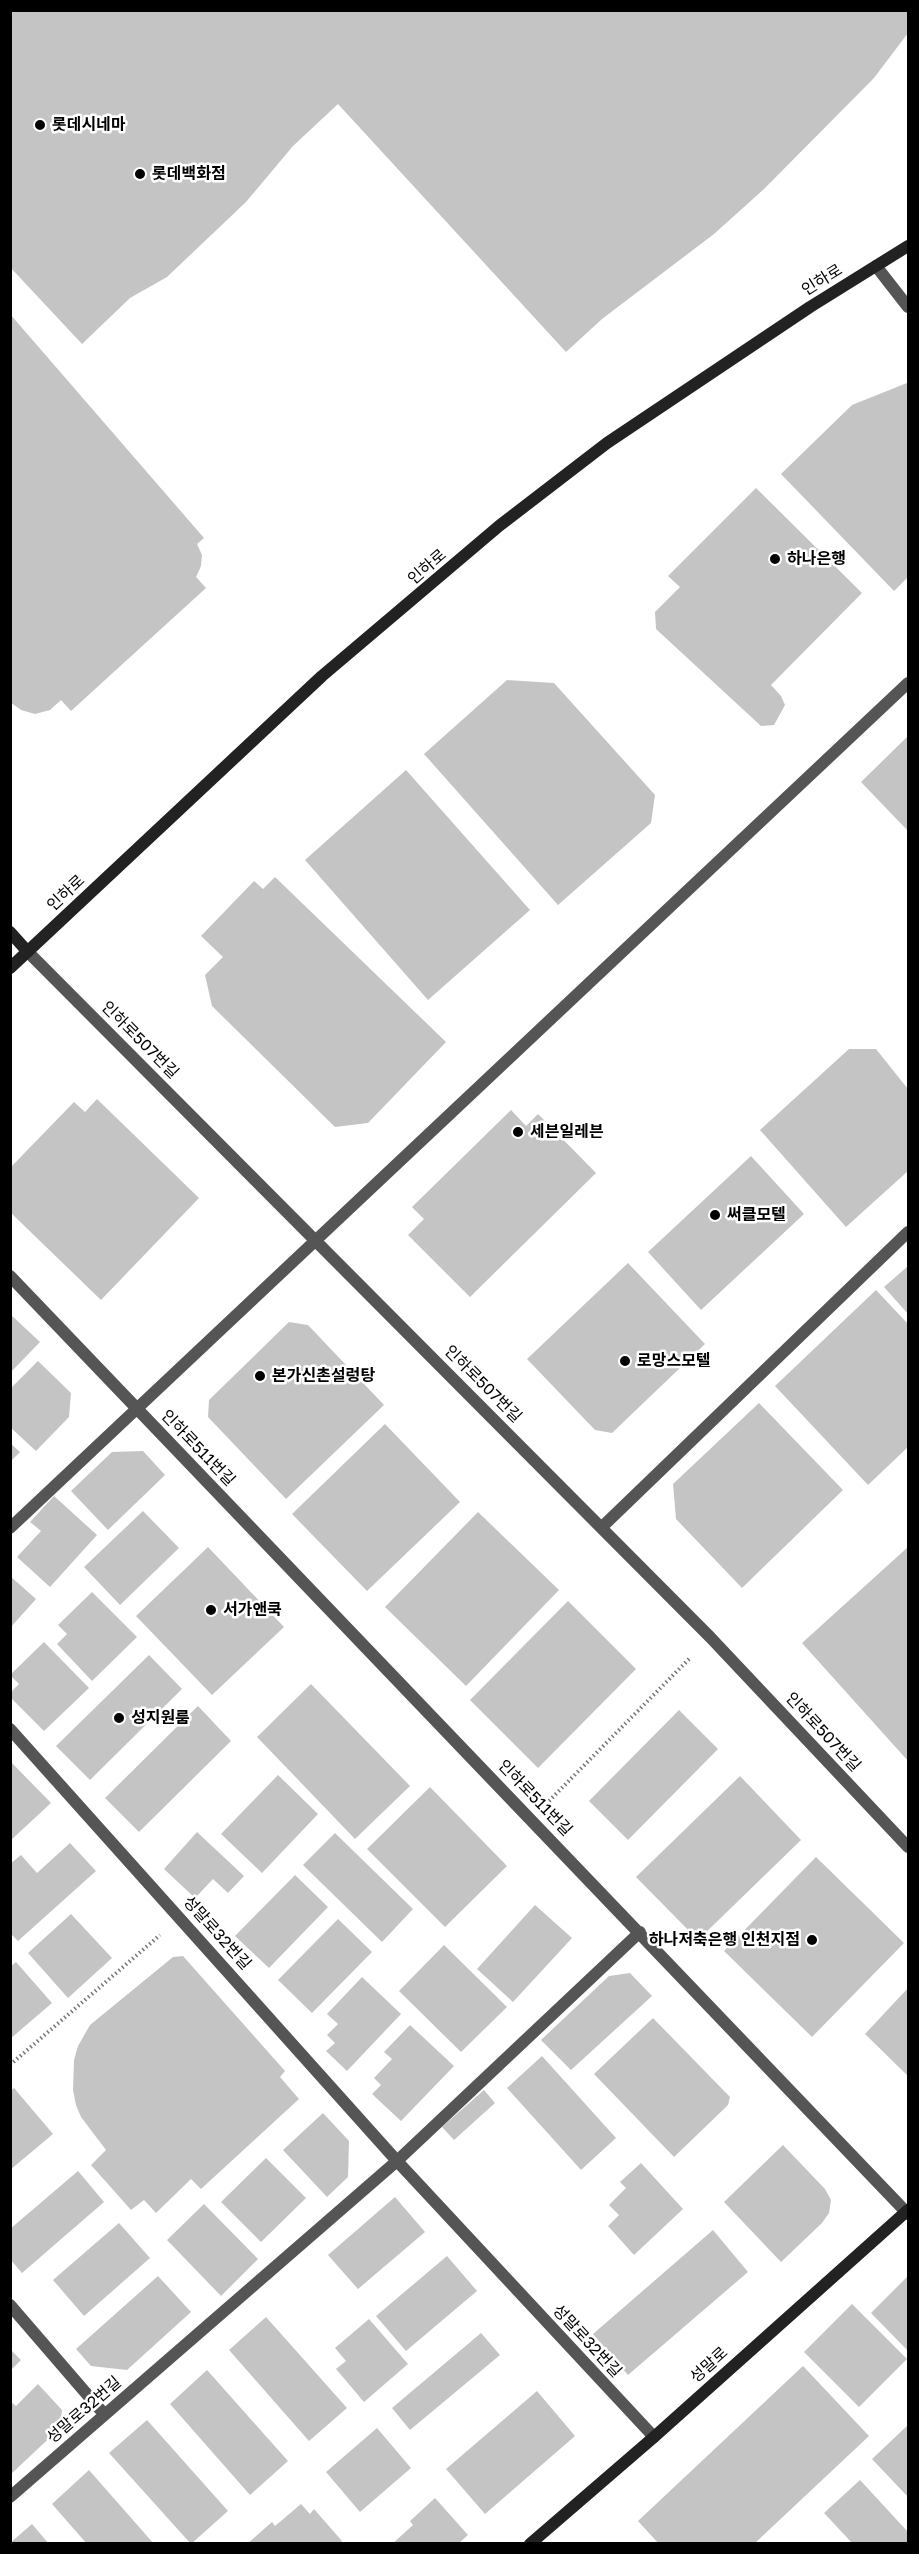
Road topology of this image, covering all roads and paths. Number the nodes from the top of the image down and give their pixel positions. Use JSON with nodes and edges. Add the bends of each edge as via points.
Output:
{"nodes":[{"id":1,"x":909,"y":246,"type":"edge"},
{"id":2,"x":876,"y":266,"type":"junction"},
{"id":3,"x":909,"y":307,"type":"edge"},
{"id":4,"x":909,"y":683,"type":"edge"},
{"id":5,"x":10,"y":932,"type":"edge"},
{"id":6,"x":27,"y":951,"type":"junction"},
{"id":7,"x":10,"y":968,"type":"edge"},
{"id":8,"x":909,"y":1232,"type":"edge"},
{"id":9,"x":315,"y":1240,"type":"junction"},
{"id":10,"x":10,"y":1276,"type":"edge"},
{"id":11,"x":138,"y":1409,"type":"junction"},
{"id":12,"x":603,"y":1527,"type":"junction"},
{"id":13,"x":10,"y":1528,"type":"edge"},
{"id":14,"x":710,"y":1637,"type":"junction"},
{"id":15,"x":10,"y":1729,"type":"edge"},
{"id":16,"x":531,"y":1818,"type":"junction"},
{"id":17,"x":909,"y":1847,"type":"edge"},
{"id":18,"x":181,"y":1917,"type":"junction"},
{"id":19,"x":640,"y":1932,"type":"junction"},
{"id":20,"x":10,"y":2065,"type":"edge"},
{"id":21,"x":397,"y":2161,"type":"junction"},
{"id":22,"x":908,"y":2212,"type":"edge"},
{"id":23,"x":10,"y":2305,"type":"edge"},
{"id":24,"x":104,"y":2414,"type":"junction"},
{"id":25,"x":654,"y":2437,"type":"junction"},
{"id":26,"x":10,"y":2497,"type":"edge"},
{"id":27,"x":530,"y":2544,"type":"edge"}],
"edges":[{"from":1,"to":2,"type":"main road","name":"인하로"},
{"from":2,"to":3,"type":"street"},
{"from":2,"to":6,"type":"main road","name":"인하로","via":[[607,443],[499,526],[322,676]]},
{"from":4,"to":9,"type":"street"},
{"from":5,"to":6,"type":"main road"},
{"from":6,"to":7,"type":"main road","name":"인하로"},
{"from":6,"to":9,"type":"street","name":"인하로507번길"},
{"from":8,"to":12,"type":"street"},
{"from":9,"to":11,"type":"street"},
{"from":9,"to":12,"type":"street","name":"인하로507번길"},
{"from":10,"to":11,"type":"street","name":"인하로511번길"},
{"from":11,"to":13,"type":"street","name":"인하로511번길"},
{"from":11,"to":16,"type":"street","name":"인하로511번길"},
{"from":12,"to":14,"type":"street","name":"인하로507번길"},
{"from":14,"to":16,"type":"path"},
{"from":14,"to":17,"type":"street","name":"인하로507번길"},
{"from":15,"to":18,"type":"street","name":"성말로32번길"},
{"from":16,"to":19,"type":"street","name":"인하로511번길"},
{"from":18,"to":20,"type":"path"},
{"from":18,"to":21,"type":"street","name":"성말로32번길"},
{"from":19,"to":21,"type":"street"},
{"from":19,"to":22,"type":"street","name":"인하로511번길"},
{"from":21,"to":24,"type":"street","name":"성말로32번길"},
{"from":21,"to":25,"type":"street","name":"성말로32번길"},
{"from":22,"to":25,"type":"main road","name":"성말로"},
{"from":23,"to":24,"type":"street"},
{"from":24,"to":26,"type":"street","name":"성말로32번길"},
{"from":25,"to":27,"type":"main road","name":"성말로"}]}
